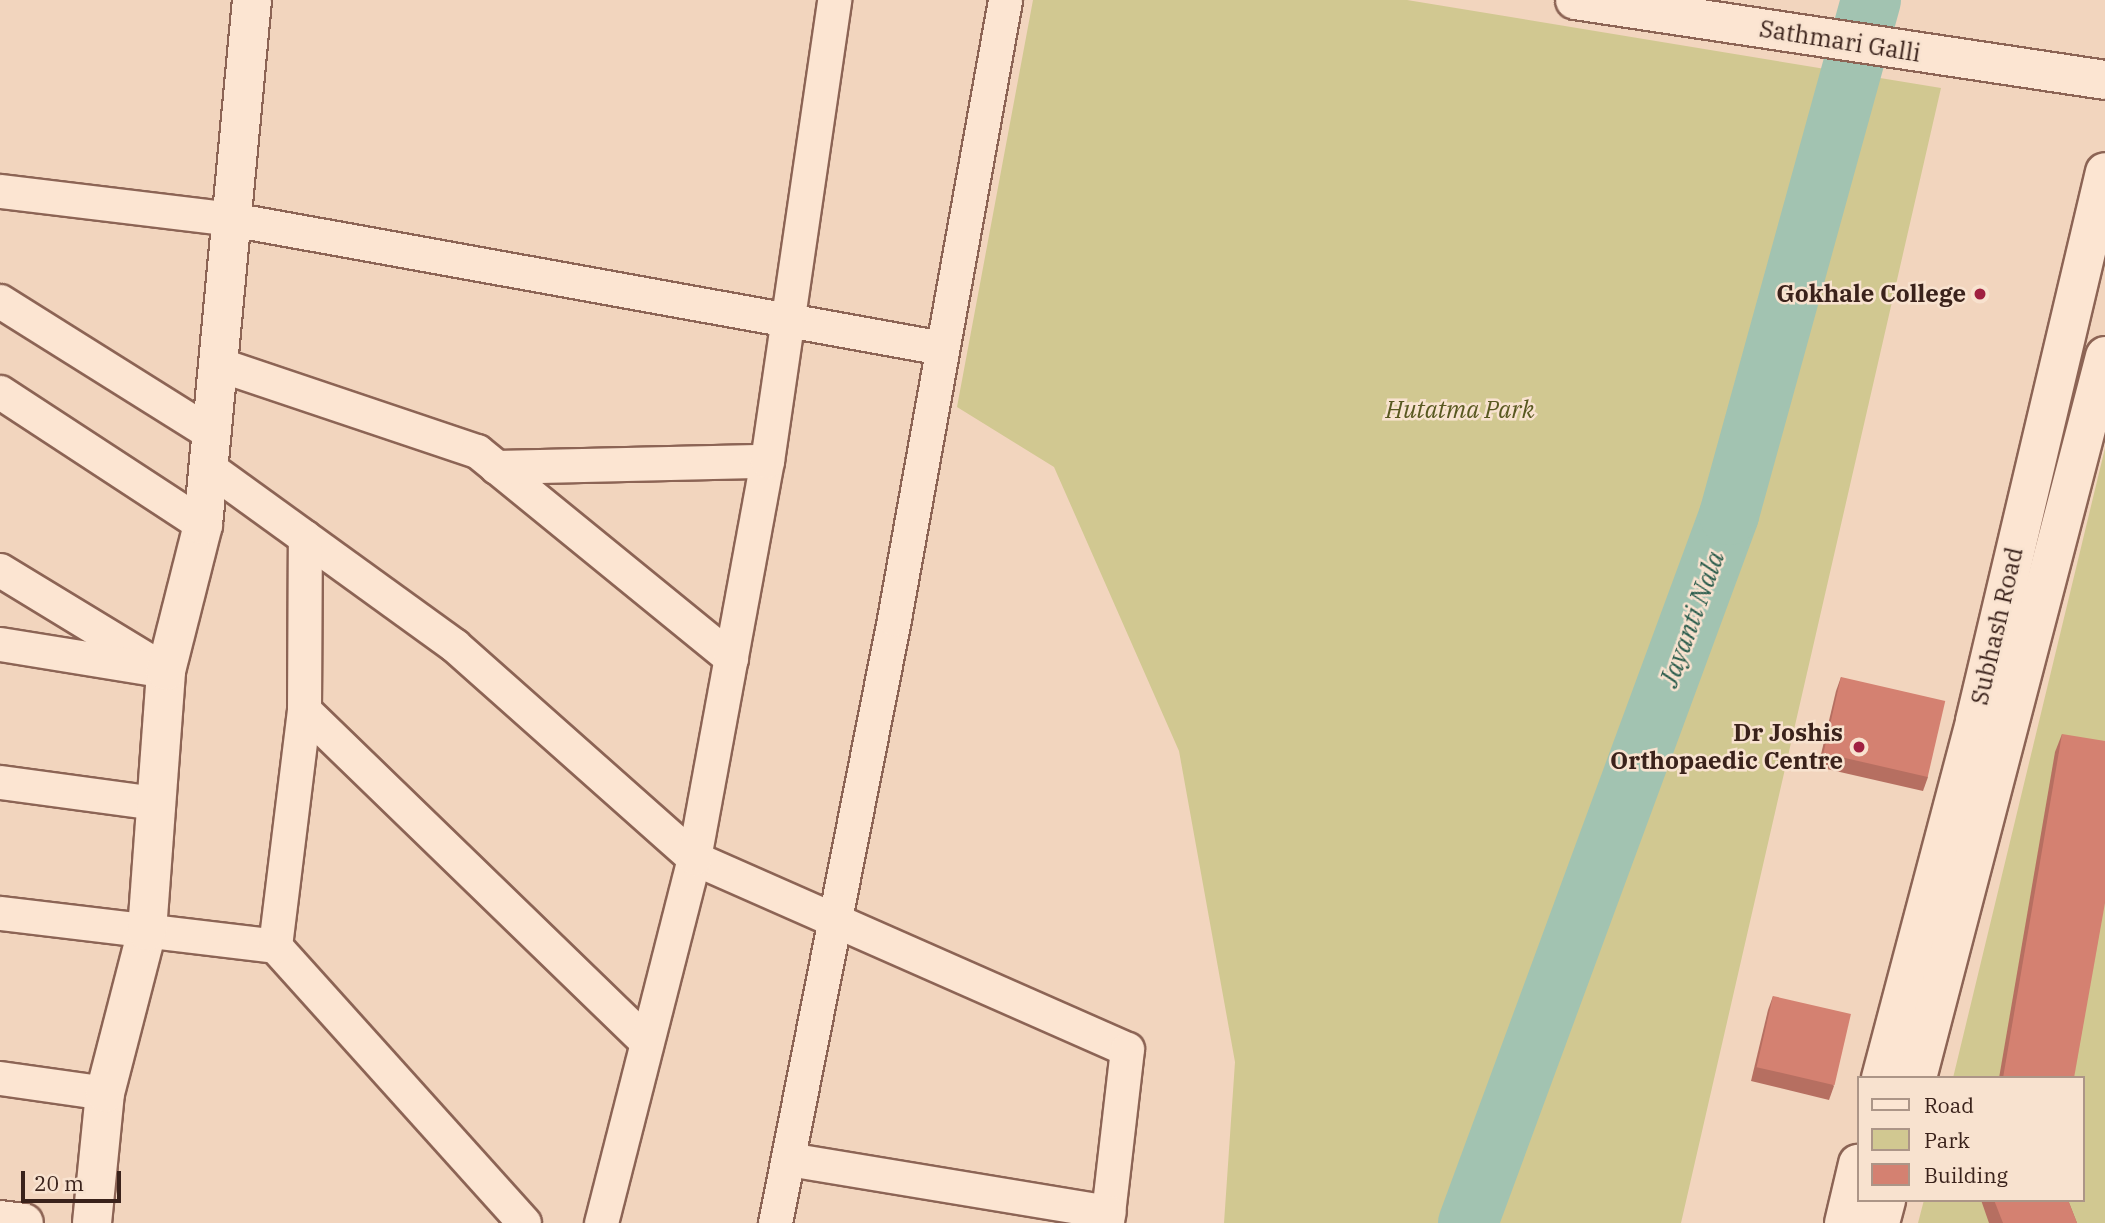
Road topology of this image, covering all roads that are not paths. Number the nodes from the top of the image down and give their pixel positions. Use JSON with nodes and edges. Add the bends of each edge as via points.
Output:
{"nodes":[{"id":1,"x":252,"y":0,"type":"edge"},
{"id":2,"x":834,"y":0,"type":"edge"},
{"id":3,"x":1004,"y":0,"type":"edge"},
{"id":4,"x":1575,"y":0,"type":"edge"},
{"id":5,"x":1658,"y":6,"type":"edge"},
{"id":6,"x":2105,"y":80,"type":"edge"},
{"id":7,"x":2105,"y":172,"type":"edge"},
{"id":8,"x":0,"y":191,"type":"edge"},
{"id":9,"x":231,"y":219,"type":"junction"},
{"id":10,"x":0,"y":301,"type":"edge"},
{"id":11,"x":788,"y":322,"type":"junction"},
{"id":12,"x":942,"y":348,"type":"junction"},
{"id":13,"x":2105,"y":356,"type":"edge"},
{"id":14,"x":218,"y":364,"type":"junction"},
{"id":15,"x":0,"y":392,"type":"edge"},
{"id":16,"x":210,"y":451,"type":"junction"},
{"id":17,"x":767,"y":461,"type":"junction"},
{"id":18,"x":496,"y":467,"type":"junction"},
{"id":19,"x":203,"y":525,"type":"junction"},
{"id":20,"x":305,"y":537,"type":"junction"},
{"id":21,"x":0,"y":570,"type":"edge"},
{"id":22,"x":0,"y":644,"type":"edge"},
{"id":23,"x":731,"y":658,"type":"junction"},
{"id":24,"x":166,"y":671,"type":"junction"},
{"id":25,"x":304,"y":710,"type":"junction"},
{"id":26,"x":0,"y":782,"type":"edge"},
{"id":27,"x":156,"y":803,"type":"junction"},
{"id":28,"x":694,"y":858,"type":"junction"},
{"id":29,"x":0,"y":913,"type":"edge"},
{"id":30,"x":835,"y":920,"type":"junction"},
{"id":31,"x":147,"y":931,"type":"junction"},
{"id":32,"x":275,"y":946,"type":"junction"},
{"id":33,"x":647,"y":1042,"type":"junction"},
{"id":34,"x":1882,"y":1076,"type":"edge"},
{"id":35,"x":1918,"y":1076,"type":"edge"},
{"id":36,"x":0,"y":1079,"type":"edge"},
{"id":37,"x":105,"y":1093,"type":"junction"},
{"id":38,"x":788,"y":1159,"type":"junction"},
{"id":39,"x":1856,"y":1172,"type":"edge"},
{"id":40,"x":1885,"y":1202,"type":"edge"},
{"id":41,"x":1108,"y":1218,"type":"edge"},
{"id":42,"x":0,"y":1220,"type":"edge"},
{"id":43,"x":24,"y":1223,"type":"edge"},
{"id":44,"x":92,"y":1223,"type":"edge"},
{"id":45,"x":524,"y":1223,"type":"edge"},
{"id":46,"x":601,"y":1223,"type":"edge"},
{"id":47,"x":775,"y":1223,"type":"edge"},
{"id":48,"x":1844,"y":1223,"type":"edge"},
{"id":49,"x":1880,"y":1223,"type":"edge"}],
"edges":[{"from":1,"to":9,"type":"street"},
{"from":2,"to":11,"type":"street"},
{"from":3,"to":12,"type":"street"},
{"from":4,"to":5,"type":"street","name":"Sathmari Galli"},
{"from":5,"to":6,"type":"street","name":"Sathmari Galli","via":[[1836,41]]},
{"from":7,"to":34,"type":"street","name":"Subhash Road","via":[[1975,721]]},
{"from":8,"to":9,"type":"street"},
{"from":9,"to":11,"type":"street"},
{"from":9,"to":14,"type":"street"},
{"from":10,"to":16,"type":"street"},
{"from":11,"to":12,"type":"street"},
{"from":11,"to":17,"type":"street"},
{"from":12,"to":30,"type":"street"},
{"from":13,"to":35,"type":"street","name":"Subhash Road"},
{"from":14,"to":16,"type":"street"},
{"from":14,"to":18,"type":"street","via":[[477,451]]},
{"from":15,"to":19,"type":"street"},
{"from":16,"to":19,"type":"street"},
{"from":16,"to":20,"type":"street"},
{"from":17,"to":18,"type":"street"},
{"from":17,"to":23,"type":"street"},
{"from":18,"to":23,"type":"street"},
{"from":19,"to":24,"type":"street"},
{"from":20,"to":25,"type":"street"},
{"from":20,"to":28,"type":"street","via":[[454,645]]},
{"from":21,"to":24,"type":"street"},
{"from":22,"to":24,"type":"street"},
{"from":23,"to":28,"type":"street"},
{"from":24,"to":27,"type":"street"},
{"from":25,"to":32,"type":"street"},
{"from":25,"to":33,"type":"street"},
{"from":26,"to":27,"type":"street"},
{"from":27,"to":31,"type":"street"},
{"from":28,"to":30,"type":"street"},
{"from":28,"to":33,"type":"street"},
{"from":29,"to":31,"type":"street"},
{"from":30,"to":38,"type":"street"},
{"from":30,"to":41,"type":"street","via":[[1127,1049]]},
{"from":31,"to":32,"type":"street"},
{"from":31,"to":37,"type":"street"},
{"from":32,"to":45,"type":"street"},
{"from":33,"to":46,"type":"street"},
{"from":36,"to":37,"type":"street"},
{"from":37,"to":44,"type":"street"},
{"from":38,"to":41,"type":"street"},
{"from":38,"to":47,"type":"street"},
{"from":39,"to":48,"type":"street"},
{"from":40,"to":49,"type":"street"},
{"from":42,"to":43,"type":"street"}]}
